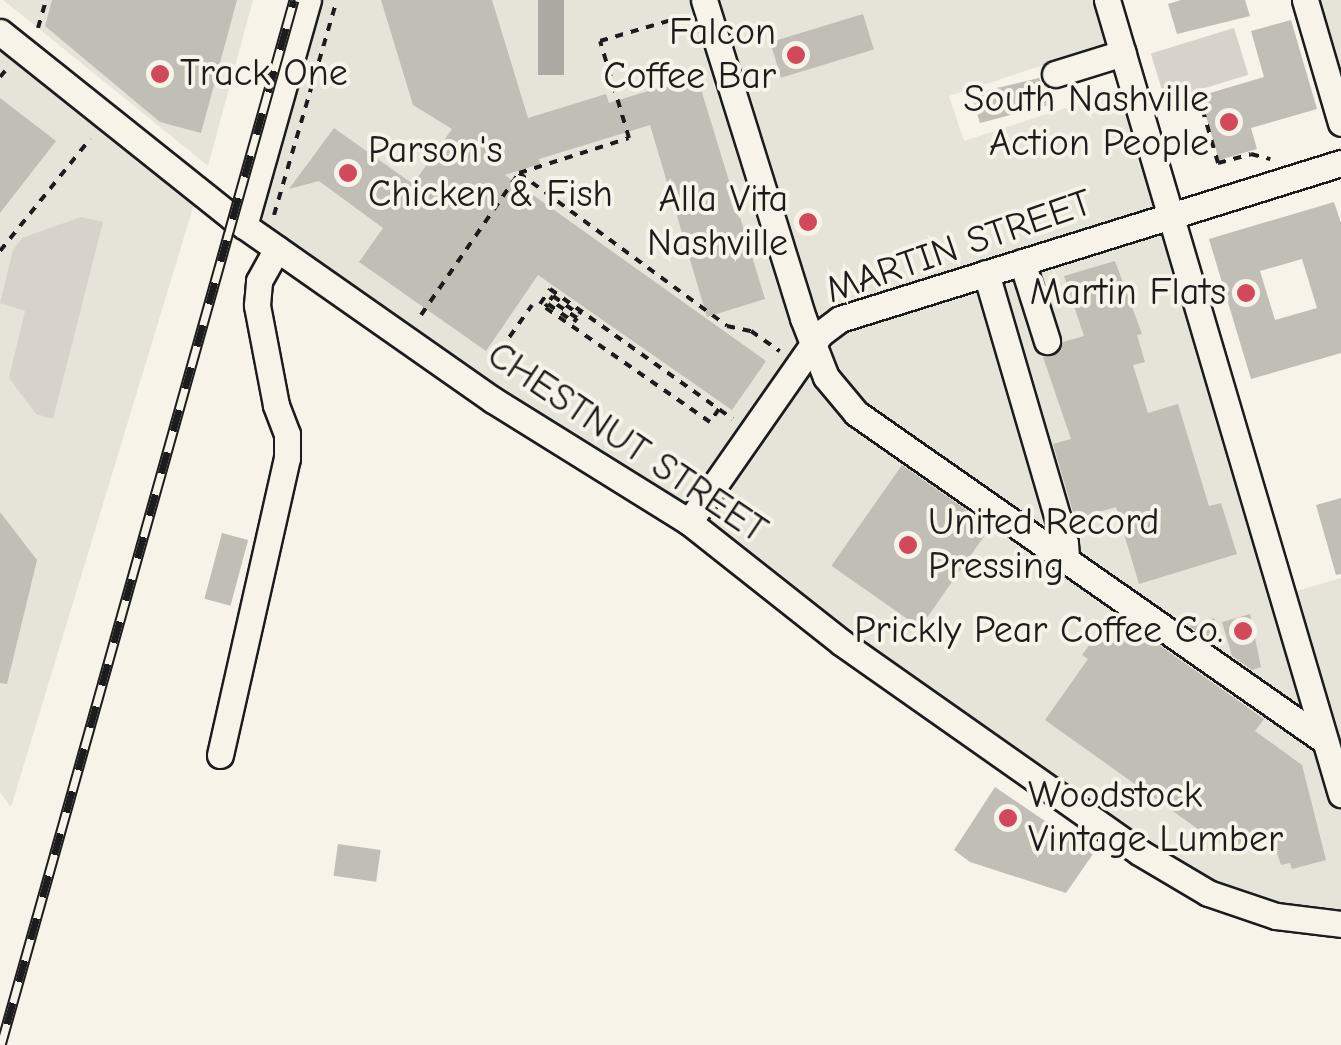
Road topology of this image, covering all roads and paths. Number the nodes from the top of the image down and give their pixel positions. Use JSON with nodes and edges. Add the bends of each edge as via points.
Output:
{"nodes":[{"id":1,"x":46,"y":0,"type":"edge"},
{"id":2,"x":308,"y":0,"type":"edge"},
{"id":3,"x":337,"y":0,"type":"edge"},
{"id":4,"x":1108,"y":0,"type":"edge"},
{"id":5,"x":1305,"y":0,"type":"edge"},
{"id":6,"x":696,"y":8,"type":"edge"},
{"id":7,"x":38,"y":28,"type":"dead end"},
{"id":8,"x":0,"y":32,"type":"edge"},
{"id":9,"x":1123,"y":53,"type":"junction"},
{"id":10,"x":4,"y":71,"type":"dead end"},
{"id":11,"x":1056,"y":74,"type":"dead end"},
{"id":12,"x":0,"y":78,"type":"edge"},
{"id":13,"x":1160,"y":105,"type":"dead end"},
{"id":14,"x":1341,"y":123,"type":"edge"},
{"id":15,"x":90,"y":139,"type":"dead end"},
{"id":16,"x":1270,"y":159,"type":"dead end"},
{"id":17,"x":1218,"y":163,"type":"junction"},
{"id":18,"x":1341,"y":163,"type":"edge"},
{"id":19,"x":519,"y":174,"type":"junction"},
{"id":20,"x":1222,"y":177,"type":"dead end"},
{"id":21,"x":274,"y":215,"type":"dead end"},
{"id":22,"x":1172,"y":216,"type":"junction"},
{"id":23,"x":244,"y":226,"type":"junction"},
{"id":24,"x":277,"y":249,"type":"junction"},
{"id":25,"x":0,"y":251,"type":"edge"},
{"id":26,"x":1022,"y":262,"type":"junction"},
{"id":27,"x":986,"y":273,"type":"junction"},
{"id":28,"x":532,"y":305,"type":"dead end"},
{"id":29,"x":546,"y":307,"type":"junction"},
{"id":30,"x":581,"y":311,"type":"junction"},
{"id":31,"x":421,"y":316,"type":"dead end"},
{"id":32,"x":1047,"y":341,"type":"dead end"},
{"id":33,"x":813,"y":346,"type":"junction"},
{"id":34,"x":781,"y":352,"type":"dead end"},
{"id":35,"x":491,"y":363,"type":"dead end"},
{"id":36,"x":719,"y":409,"type":"junction"},
{"id":37,"x":729,"y":416,"type":"dead end"},
{"id":38,"x":690,"y":522,"type":"junction"},
{"id":39,"x":1066,"y":559,"type":"junction"},
{"id":40,"x":1326,"y":741,"type":"junction"},
{"id":41,"x":220,"y":755,"type":"dead end"},
{"id":42,"x":1341,"y":794,"type":"edge"},
{"id":43,"x":1341,"y":924,"type":"edge"}],
"edges":[{"from":1,"to":7,"type":"path"},
{"from":2,"to":23,"type":"street"},
{"from":3,"to":21,"type":"path"},
{"from":4,"to":9,"type":"street"},
{"from":5,"to":14,"type":"street"},
{"from":6,"to":19,"type":"path","via":[[600,41],[629,138]]},
{"from":6,"to":33,"type":"street"},
{"from":8,"to":23,"type":"street","name":"CHESTNUT STREET"},
{"from":9,"to":11,"type":"street"},
{"from":9,"to":22,"type":"street"},
{"from":10,"to":12,"type":"path"},
{"from":13,"to":17,"type":"path","via":[[1198,94]]},
{"from":15,"to":25,"type":"path"},
{"from":16,"to":17,"type":"path","via":[[1250,154]]},
{"from":17,"to":20,"type":"path"},
{"from":18,"to":22,"type":"street","name":"MARTIN STREET"},
{"from":19,"to":31,"type":"path"},
{"from":19,"to":34,"type":"path","via":[[727,326],[751,330]]},
{"from":22,"to":26,"type":"street","name":"MARTIN STREET"},
{"from":22,"to":40,"type":"street"},
{"from":23,"to":24,"type":"street","name":"CHESTNUT STREET"},
{"from":24,"to":38,"type":"street","name":"CHESTNUT STREET","via":[[493,400]]},
{"from":24,"to":41,"type":"street","via":[[259,281],[257,305],[287,458]]},
{"from":26,"to":27,"type":"street","name":"MARTIN STREET"},
{"from":26,"to":32,"type":"street"},
{"from":27,"to":33,"type":"street","name":"MARTIN STREET","via":[[840,318]]},
{"from":27,"to":39,"type":"street"},
{"from":28,"to":35,"type":"path"},
{"from":29,"to":30,"type":"path","via":[[540,304],[550,289]]},
{"from":29,"to":30,"type":"path","via":[[577,318],[553,296]]},
{"from":29,"to":36,"type":"path","via":[[710,422]]},
{"from":30,"to":36,"type":"path"},
{"from":33,"to":38,"type":"street","name":"MARTIN STREET"},
{"from":33,"to":39,"type":"street","via":[[826,377],[856,413]]},
{"from":36,"to":37,"type":"path"},
{"from":38,"to":43,"type":"street","name":"CHESTNUT STREET","via":[[842,643],[1139,852],[1208,893],[1276,916]]},
{"from":39,"to":40,"type":"street"},
{"from":40,"to":42,"type":"street"}]}
